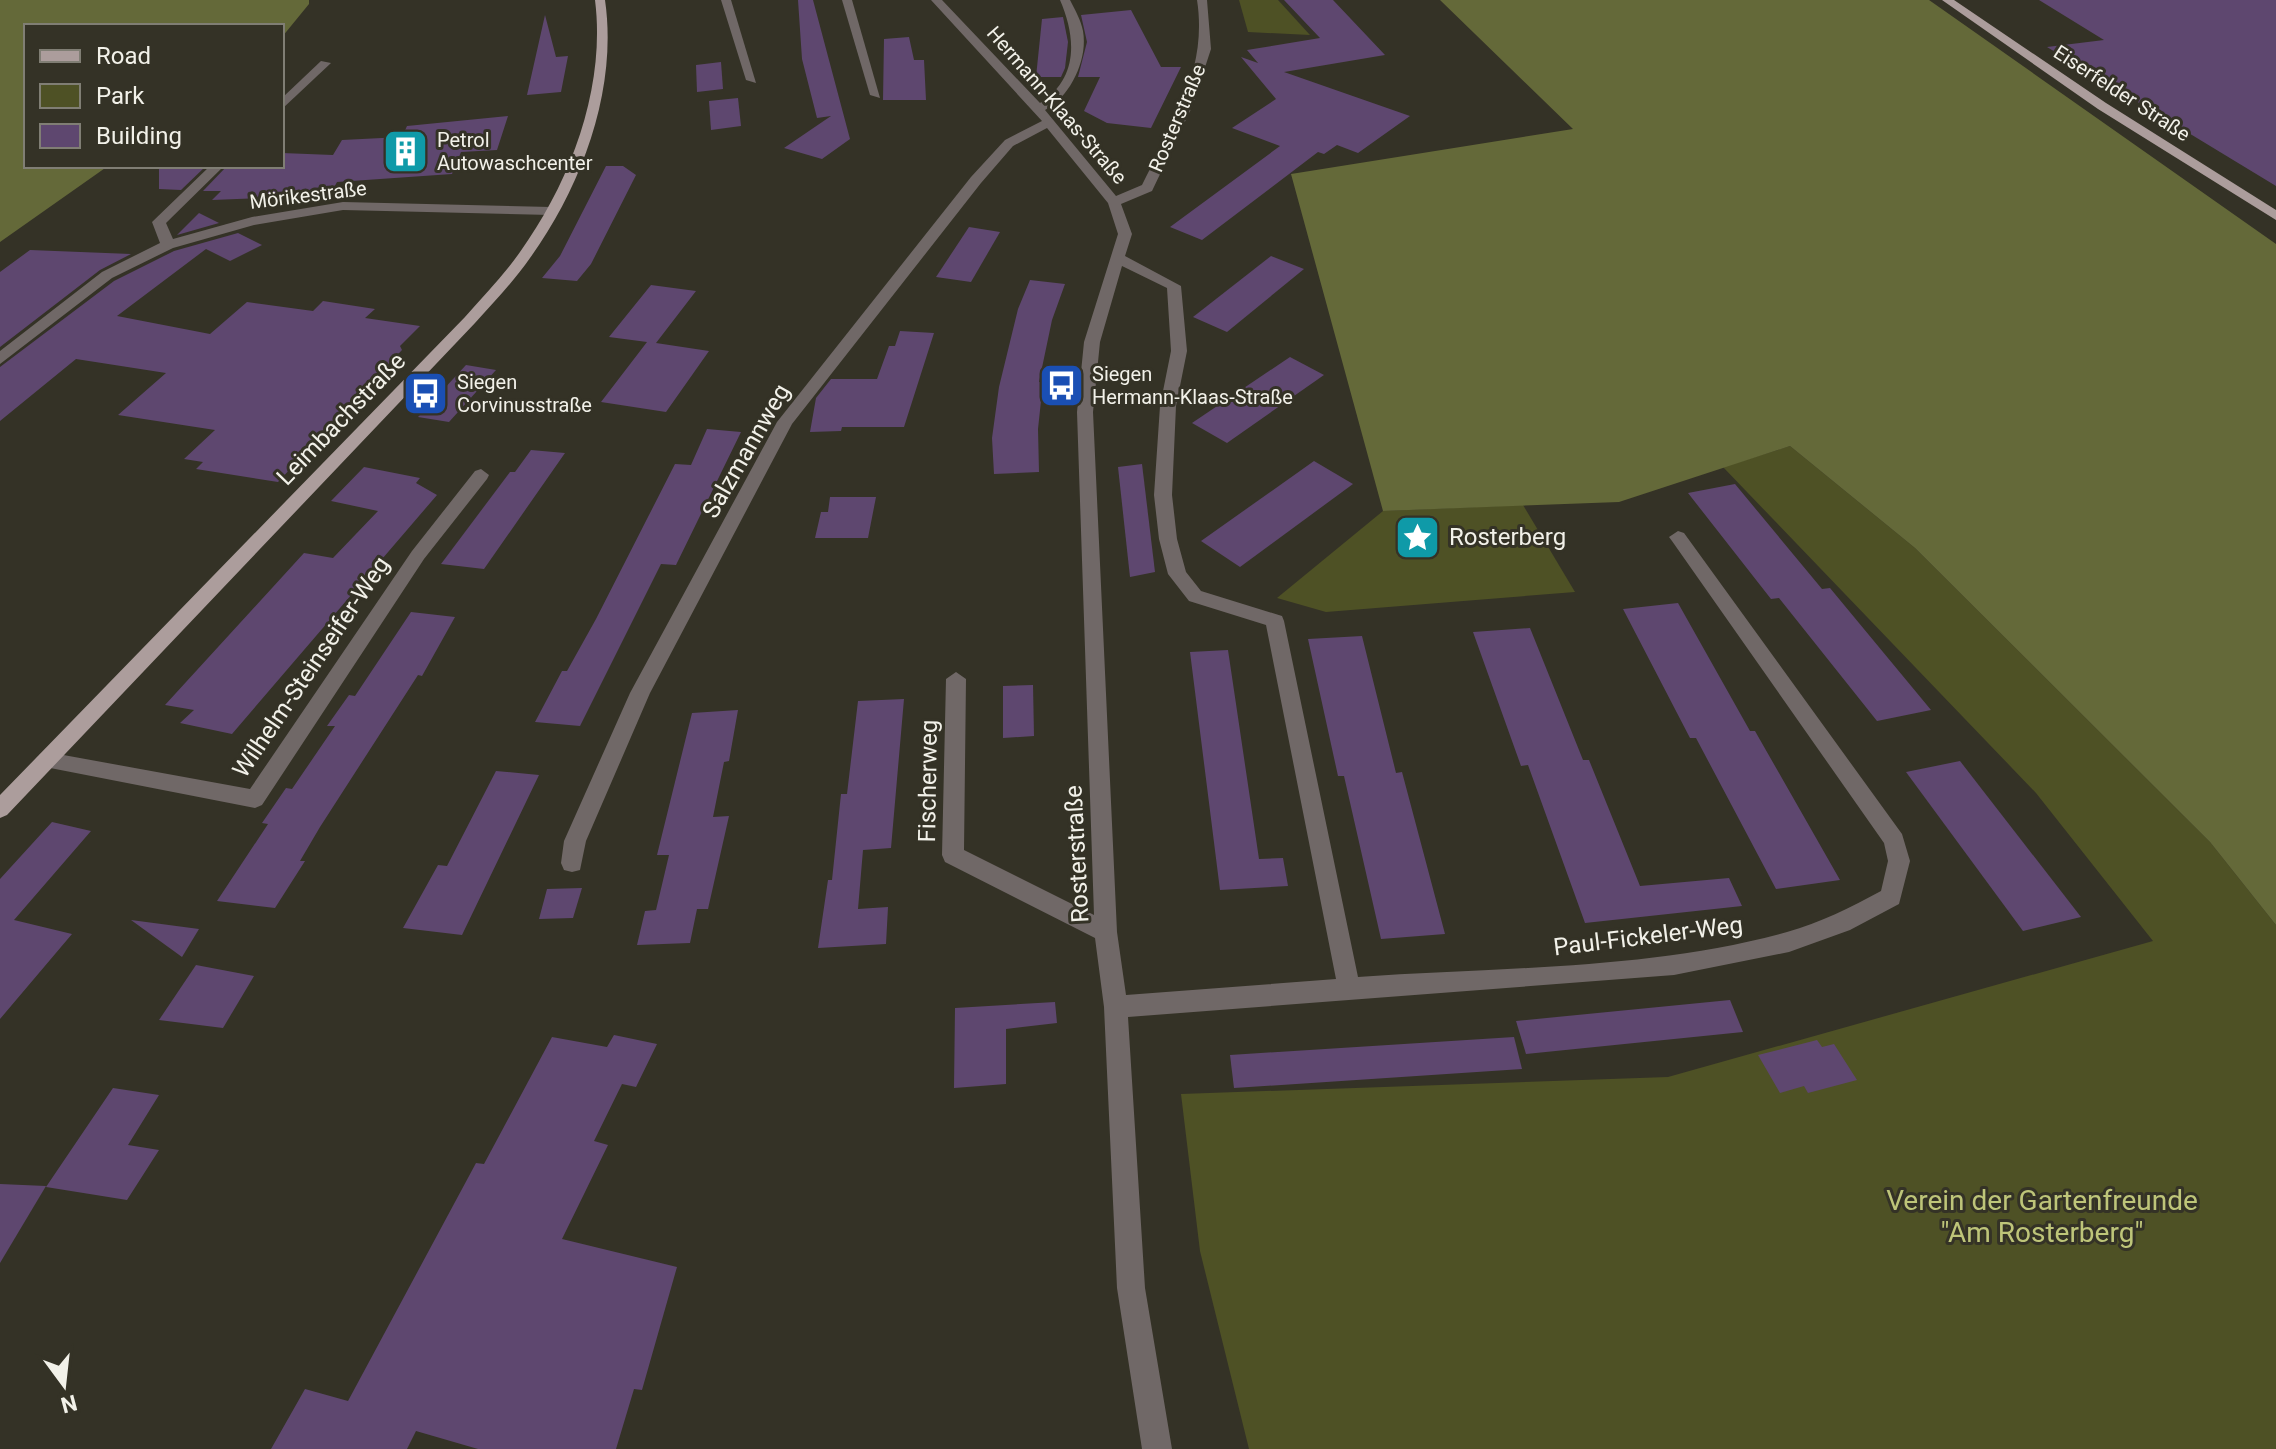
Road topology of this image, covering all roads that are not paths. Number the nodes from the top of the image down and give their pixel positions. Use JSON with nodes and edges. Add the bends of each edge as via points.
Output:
{"nodes":[{"id":1,"x":600,"y":0,"type":"edge"},
{"id":2,"x":726,"y":0,"type":"edge"},
{"id":3,"x":847,"y":0,"type":"edge"},
{"id":4,"x":936,"y":0,"type":"edge"},
{"id":5,"x":1065,"y":0,"type":"edge"},
{"id":6,"x":1202,"y":0,"type":"edge"},
{"id":7,"x":1947,"y":0,"type":"edge"},
{"id":8,"x":325,"y":63,"type":"dead end"},
{"id":9,"x":752,"y":80,"type":"dead end"},
{"id":10,"x":876,"y":95,"type":"dead end"},
{"id":11,"x":284,"y":103,"type":"edge"},
{"id":12,"x":1043,"y":116,"type":"junction"},
{"id":13,"x":216,"y":168,"type":"edge"},
{"id":14,"x":1114,"y":202,"type":"junction"},
{"id":15,"x":551,"y":211,"type":"junction"},
{"id":16,"x":2276,"y":216,"type":"edge"},
{"id":17,"x":168,"y":245,"type":"junction"},
{"id":18,"x":1120,"y":259,"type":"junction"},
{"id":19,"x":0,"y":359,"type":"edge"},
{"id":20,"x":481,"y":475,"type":"dead end"},
{"id":21,"x":1678,"y":537,"type":"dead end"},
{"id":22,"x":956,"y":679,"type":"dead end"},
{"id":23,"x":47,"y":760,"type":"junction"},
{"id":24,"x":0,"y":809,"type":"edge"},
{"id":25,"x":572,"y":863,"type":"dead end"},
{"id":26,"x":1106,"y":932,"type":"junction"},
{"id":27,"x":1349,"y":988,"type":"junction"},
{"id":28,"x":1116,"y":1007,"type":"junction"},
{"id":29,"x":1157,"y":1449,"type":"edge"}],
"edges":[{"from":1,"to":15,"type":"main road","name":"Leimbachstraße","via":[[605,18],[603,62],[593,108]]},
{"from":2,"to":9,"type":"street"},
{"from":3,"to":10,"type":"street"},
{"from":4,"to":12,"type":"street","name":"Hermann-Klaas-Straße"},
{"from":5,"to":12,"type":"street","name":"Salzmannweg","via":[[1078,34],[1071,71]]},
{"from":6,"to":14,"type":"street","name":"Rosterstraße","via":[[1204,55],[1174,133],[1147,188]]},
{"from":7,"to":16,"type":"main road","name":"Eiserfelder Straße"},
{"from":8,"to":11,"type":"street"},
{"from":12,"to":14,"type":"street","name":"Hermann-Klaas-Straße"},
{"from":12,"to":25,"type":"street","name":"Salzmannweg","via":[[976,180],[785,422],[640,693],[575,841]]},
{"from":13,"to":17,"type":"street","via":[[159,222]]},
{"from":14,"to":18,"type":"street","name":"Rosterstraße","via":[[1125,234]]},
{"from":15,"to":17,"type":"street","name":"Mörikestraße","via":[[343,206],[252,221]]},
{"from":15,"to":23,"type":"main road","name":"Leimbachstraße","via":[[527,253],[470,320]]},
{"from":17,"to":19,"type":"street","name":"Mörikestraße","via":[[107,275]]},
{"from":18,"to":26,"type":"street","name":"Rosterstraße","via":[[1092,342],[1085,412]]},
{"from":18,"to":27,"type":"street","via":[[1174,286],[1179,351],[1168,406],[1163,495],[1168,539],[1177,574],[1195,596],[1275,621]]},
{"from":20,"to":23,"type":"street","name":"Wilhelm-Steinseifer-Weg","via":[[418,555],[255,799]]},
{"from":21,"to":27,"type":"street","name":"Paul-Fickeler-Weg","via":[[1894,840],[1899,861],[1891,897],[1865,913],[1794,939],[1719,958]]},
{"from":22,"to":26,"type":"street","name":"Fischerweg","via":[[953,855]]},
{"from":23,"to":24,"type":"main road","name":"Leimbachstraße"},
{"from":26,"to":28,"type":"street","name":"Rosterstraße"},
{"from":27,"to":28,"type":"street","name":"Paul-Fickeler-Weg"},
{"from":28,"to":29,"type":"street","name":"Rosterstraße","via":[[1131,1288]]}]}
